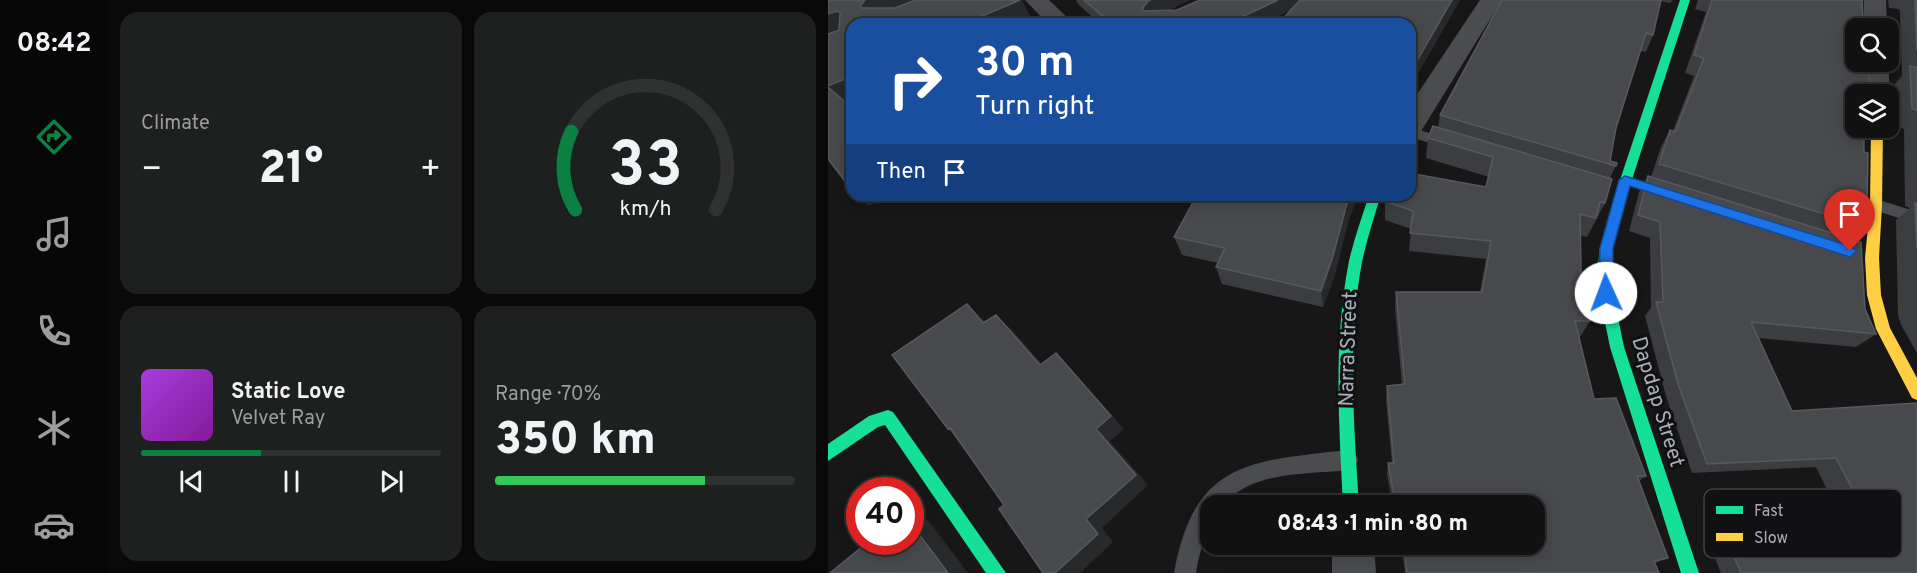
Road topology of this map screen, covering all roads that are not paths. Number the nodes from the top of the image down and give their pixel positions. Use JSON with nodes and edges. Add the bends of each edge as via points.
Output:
{"nodes":[{"id":1,"x":1036,"y":0,"type":"edge"},
{"id":2,"x":1491,"y":0,"type":"edge"},
{"id":3,"x":1685,"y":0,"type":"edge"},
{"id":4,"x":1875,"y":0,"type":"edge"},
{"id":5,"x":1056,"y":18,"type":"edge"},
{"id":6,"x":1875,"y":18,"type":"edge"},
{"id":7,"x":1416,"y":117,"type":"edge"},
{"id":8,"x":1416,"y":134,"type":"edge"},
{"id":9,"x":1877,"y":138,"type":"edge"},
{"id":10,"x":1465,"y":148,"type":"edge"},
{"id":11,"x":1373,"y":201,"type":"edge"},
{"id":12,"x":1876,"y":205,"type":"junction"},
{"id":13,"x":1917,"y":218,"type":"edge"},
{"id":14,"x":1917,"y":393,"type":"edge"},
{"id":15,"x":828,"y":453,"type":"edge"},
{"id":16,"x":1348,"y":460,"type":"junction"},
{"id":17,"x":1350,"y":495,"type":"edge"},
{"id":18,"x":1353,"y":555,"type":"edge"},
{"id":19,"x":997,"y":573,"type":"edge"},
{"id":20,"x":1185,"y":573,"type":"edge"},
{"id":21,"x":1354,"y":573,"type":"edge"},
{"id":22,"x":1690,"y":573,"type":"edge"}],
"edges":[{"from":1,"to":5,"type":"street"},
{"from":2,"to":7,"type":"street"},
{"from":3,"to":22,"type":"street","name":"Dapdap Street","via":[[1606,248],[1606,293],[1617,347]]},
{"from":4,"to":6,"type":"street"},
{"from":8,"to":10,"type":"lane"},
{"from":9,"to":12,"type":"street"},
{"from":11,"to":16,"type":"street","name":"Narra Street","via":[[1353,263],[1345,382]]},
{"from":12,"to":13,"type":"lane"},
{"from":12,"to":14,"type":"street","via":[[1867,257],[1874,295],[1882,329]]},
{"from":15,"to":19,"type":"street","via":[[874,421],[888,417]]},
{"from":16,"to":17,"type":"street","name":"Narra Street"},
{"from":16,"to":20,"type":"lane","via":[[1246,475],[1224,489],[1205,509],[1188,549]]},
{"from":18,"to":21,"type":"street"}]}
